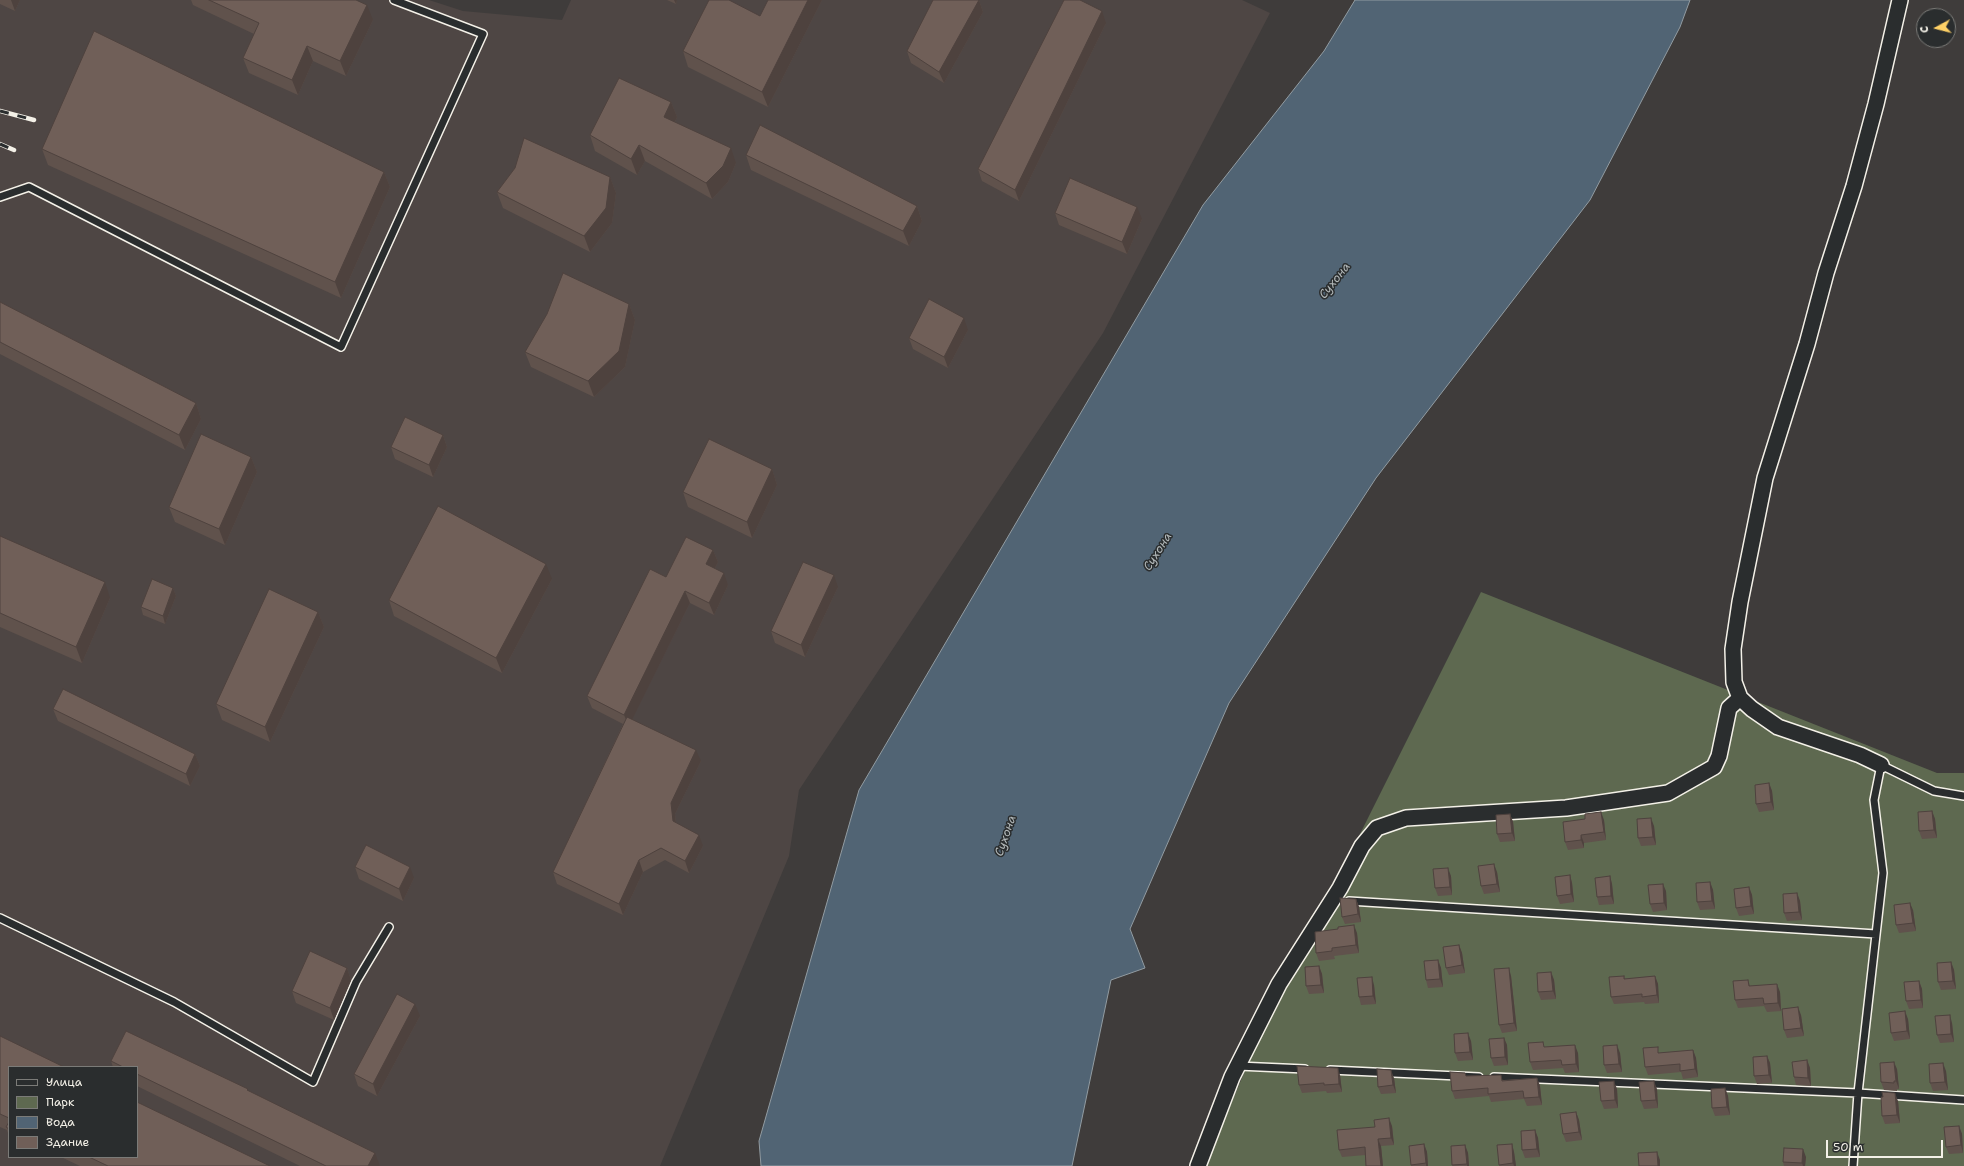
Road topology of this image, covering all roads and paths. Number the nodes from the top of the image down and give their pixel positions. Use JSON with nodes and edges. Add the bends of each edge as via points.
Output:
{"nodes":[{"id":1,"x":394,"y":0,"type":"edge"},
{"id":2,"x":1900,"y":0,"type":"edge"},
{"id":3,"x":0,"y":197,"type":"edge"},
{"id":4,"x":1740,"y":698,"type":"junction"},
{"id":5,"x":1880,"y":765,"type":"junction"},
{"id":6,"x":1964,"y":796,"type":"edge"},
{"id":7,"x":1333,"y":900,"type":"junction"},
{"id":8,"x":0,"y":918,"type":"edge"},
{"id":9,"x":389,"y":926,"type":"dead end"},
{"id":10,"x":1876,"y":934,"type":"junction"},
{"id":11,"x":1238,"y":1066,"type":"junction"},
{"id":12,"x":1309,"y":1069,"type":"edge"},
{"id":13,"x":1325,"y":1070,"type":"edge"},
{"id":14,"x":1858,"y":1093,"type":"junction"},
{"id":15,"x":1964,"y":1100,"type":"edge"},
{"id":16,"x":1198,"y":1166,"type":"edge"},
{"id":17,"x":1853,"y":1166,"type":"edge"}],
"edges":[{"from":1,"to":3,"type":"lane","via":[[483,34],[341,347],[29,187]]},
{"from":2,"to":4,"type":"street","via":[[1854,186],[1765,478],[1733,649],[1734,682]]},
{"from":4,"to":5,"type":"street","via":[[1778,727],[1860,755]]},
{"from":4,"to":7,"type":"street","via":[[1729,708],[1719,756],[1714,767],[1668,792],[1566,808],[1406,818],[1377,828],[1362,846]]},
{"from":5,"to":6,"type":"lane","via":[[1934,791]]},
{"from":5,"to":10,"type":"lane","via":[[1874,800],[1883,873]]},
{"from":7,"to":10,"type":"lane"},
{"from":7,"to":11,"type":"street","via":[[1279,984]]},
{"from":8,"to":9,"type":"lane","via":[[174,1002],[313,1082],[356,982]]},
{"from":10,"to":14,"type":"lane"},
{"from":11,"to":12,"type":"lane"},
{"from":11,"to":16,"type":"street"},
{"from":13,"to":14,"type":"lane"},
{"from":14,"to":15,"type":"lane"},
{"from":14,"to":17,"type":"lane"}]}
